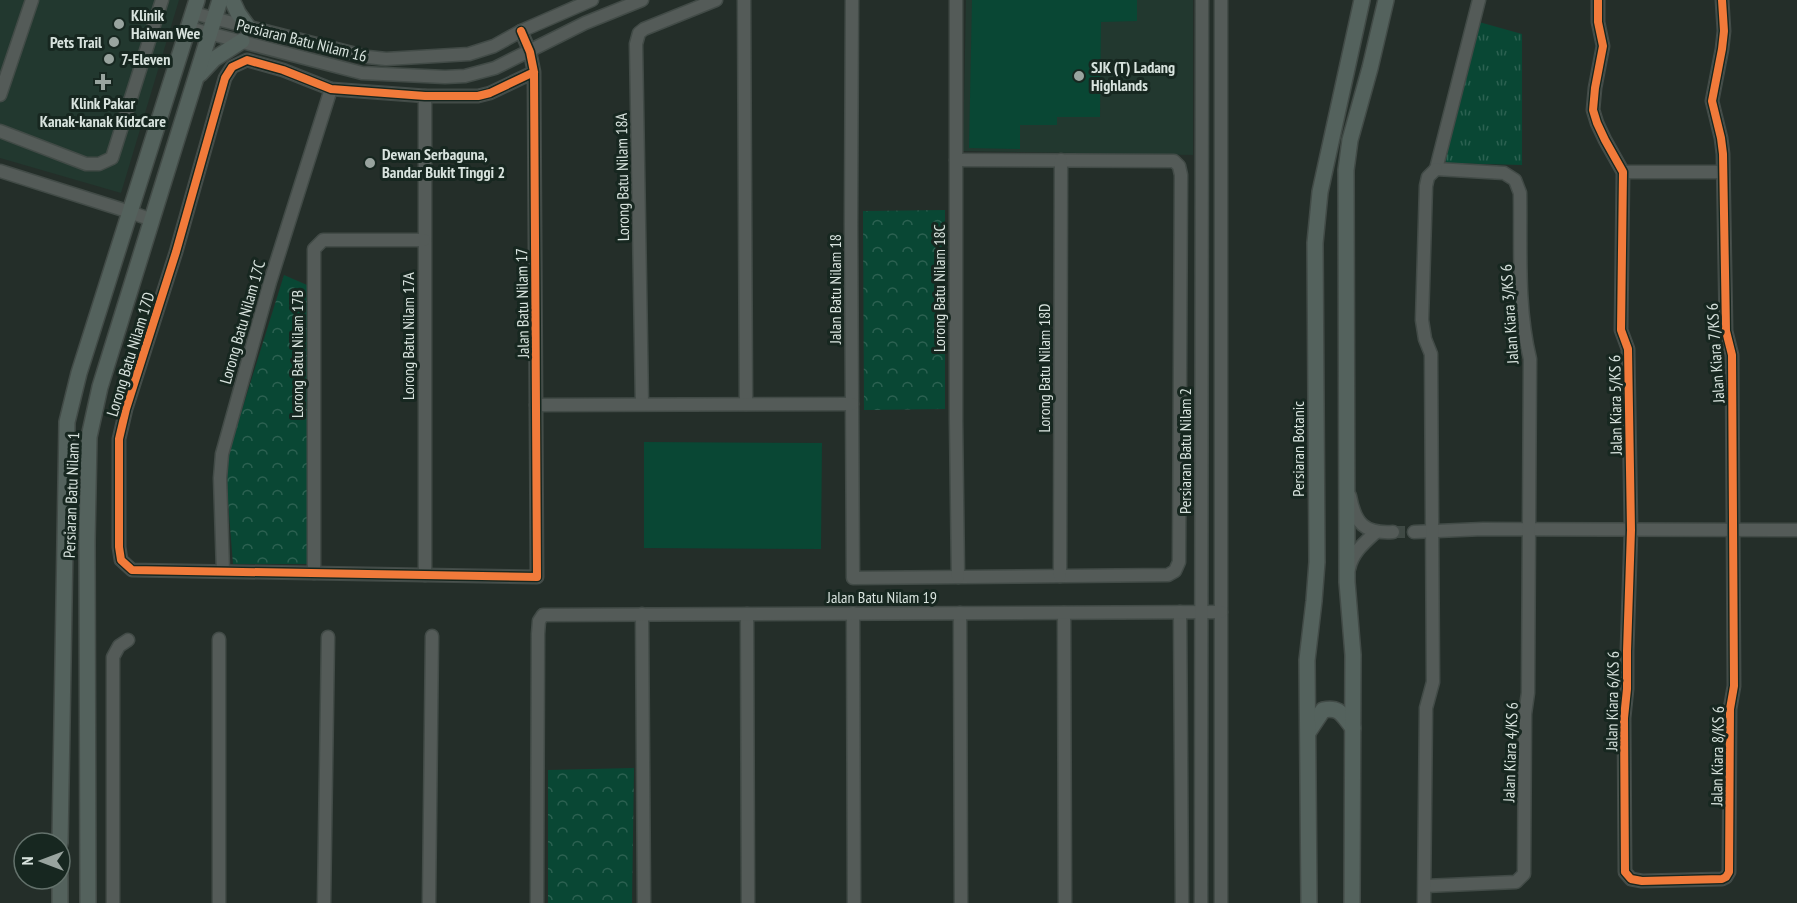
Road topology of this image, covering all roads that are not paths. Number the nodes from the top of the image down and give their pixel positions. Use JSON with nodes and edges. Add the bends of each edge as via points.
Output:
{"nodes":[{"id":1,"x":32,"y":0,"type":"edge"},
{"id":2,"x":162,"y":0,"type":"edge"},
{"id":3,"x":220,"y":0,"type":"edge"},
{"id":4,"x":232,"y":0,"type":"edge"},
{"id":5,"x":592,"y":0,"type":"edge"},
{"id":6,"x":642,"y":0,"type":"edge"},
{"id":7,"x":716,"y":0,"type":"edge"},
{"id":8,"x":744,"y":0,"type":"edge"},
{"id":9,"x":852,"y":0,"type":"edge"},
{"id":10,"x":956,"y":0,"type":"edge"},
{"id":11,"x":1202,"y":0,"type":"edge"},
{"id":12,"x":1221,"y":0,"type":"edge"},
{"id":13,"x":1362,"y":0,"type":"edge"},
{"id":14,"x":1386,"y":0,"type":"edge"},
{"id":15,"x":1479,"y":0,"type":"edge"},
{"id":16,"x":1598,"y":0,"type":"edge"},
{"id":17,"x":1722,"y":0,"type":"edge"},
{"id":18,"x":193,"y":14,"type":"edge"},
{"id":19,"x":212,"y":26,"type":"junction"},
{"id":20,"x":521,"y":31,"type":"junction"},
{"id":21,"x":245,"y":34,"type":"junction"},
{"id":22,"x":530,"y":52,"type":"junction"},
{"id":23,"x":534,"y":72,"type":"junction"},
{"id":24,"x":197,"y":78,"type":"junction"},
{"id":25,"x":331,"y":89,"type":"junction"},
{"id":26,"x":0,"y":95,"type":"edge"},
{"id":27,"x":424,"y":96,"type":"junction"},
{"id":28,"x":1202,"y":123,"type":"junction"},
{"id":29,"x":1221,"y":123,"type":"junction"},
{"id":30,"x":0,"y":131,"type":"edge"},
{"id":31,"x":956,"y":160,"type":"junction"},
{"id":32,"x":1061,"y":160,"type":"junction"},
{"id":33,"x":1436,"y":169,"type":"junction"},
{"id":34,"x":0,"y":171,"type":"edge"},
{"id":35,"x":1623,"y":172,"type":"junction"},
{"id":36,"x":1723,"y":172,"type":"junction"},
{"id":37,"x":130,"y":212,"type":"junction"},
{"id":38,"x":152,"y":220,"type":"junction"},
{"id":39,"x":424,"y":240,"type":"junction"},
{"id":40,"x":642,"y":404,"type":"junction"},
{"id":41,"x":746,"y":404,"type":"junction"},
{"id":42,"x":852,"y":404,"type":"junction"},
{"id":43,"x":536,"y":405,"type":"junction"},
{"id":44,"x":1347,"y":477,"type":"junction"},
{"id":45,"x":1528,"y":529,"type":"junction"},
{"id":46,"x":1631,"y":530,"type":"junction"},
{"id":47,"x":1734,"y":530,"type":"junction"},
{"id":48,"x":1797,"y":530,"type":"edge"},
{"id":49,"x":1376,"y":532,"type":"junction"},
{"id":50,"x":1393,"y":532,"type":"tunnel mouth"},
{"id":51,"x":1413,"y":532,"type":"tunnel mouth"},
{"id":52,"x":1433,"y":532,"type":"junction"},
{"id":53,"x":223,"y":571,"type":"junction"},
{"id":54,"x":314,"y":573,"type":"junction"},
{"id":55,"x":425,"y":575,"type":"junction"},
{"id":56,"x":1060,"y":576,"type":"junction"},
{"id":57,"x":537,"y":577,"type":"joint"},
{"id":58,"x":958,"y":577,"type":"junction"},
{"id":59,"x":1347,"y":582,"type":"junction"},
{"id":60,"x":1180,"y":612,"type":"junction"},
{"id":61,"x":1202,"y":612,"type":"junction"},
{"id":62,"x":1221,"y":612,"type":"junction"},
{"id":63,"x":853,"y":613,"type":"junction"},
{"id":64,"x":960,"y":613,"type":"junction"},
{"id":65,"x":1064,"y":613,"type":"junction"},
{"id":66,"x":642,"y":614,"type":"junction"},
{"id":67,"x":747,"y":614,"type":"junction"},
{"id":68,"x":432,"y":636,"type":"dead end"},
{"id":69,"x":328,"y":637,"type":"dead end"},
{"id":70,"x":219,"y":639,"type":"dead end"},
{"id":71,"x":128,"y":640,"type":"dead end"},
{"id":72,"x":1353,"y":728,"type":"junction"},
{"id":73,"x":1309,"y":731,"type":"junction"},
{"id":74,"x":60,"y":831,"type":"edge"},
{"id":75,"x":88,"y":835,"type":"junction"},
{"id":76,"x":1625,"y":872,"type":"joint"},
{"id":77,"x":1425,"y":886,"type":"junction"},
{"id":78,"x":79,"y":903,"type":"edge"},
{"id":79,"x":88,"y":903,"type":"edge"},
{"id":80,"x":113,"y":903,"type":"edge"},
{"id":81,"x":219,"y":903,"type":"edge"},
{"id":82,"x":324,"y":903,"type":"edge"},
{"id":83,"x":429,"y":903,"type":"edge"},
{"id":84,"x":537,"y":903,"type":"edge"},
{"id":85,"x":644,"y":903,"type":"edge"},
{"id":86,"x":748,"y":903,"type":"edge"},
{"id":87,"x":854,"y":903,"type":"edge"},
{"id":88,"x":961,"y":903,"type":"edge"},
{"id":89,"x":1065,"y":903,"type":"edge"},
{"id":90,"x":1182,"y":903,"type":"edge"},
{"id":91,"x":1201,"y":903,"type":"edge"},
{"id":92,"x":1221,"y":903,"type":"edge"},
{"id":93,"x":1309,"y":903,"type":"edge"},
{"id":94,"x":1352,"y":903,"type":"edge"},
{"id":95,"x":1424,"y":903,"type":"edge"}],
"edges":[{"from":1,"to":26,"type":"street"},
{"from":2,"to":30,"type":"street","via":[[112,158],[86,164]]},
{"from":3,"to":19,"type":"main road","name":"Persiaran Batu Nilam 1"},
{"from":4,"to":21,"type":"main road"},
{"from":5,"to":20,"type":"street","name":"Persiaran Batu Nilam 16"},
{"from":6,"to":22,"type":"street","name":"Persiaran Batu Nilam 16","via":[[585,23]]},
{"from":7,"to":40,"type":"street","name":"Lorong Batu Nilam 18A","via":[[644,29],[636,44]]},
{"from":8,"to":41,"type":"street"},
{"from":9,"to":42,"type":"street","name":"Jalan Batu Nilam 18"},
{"from":10,"to":31,"type":"street","name":"Lorong Batu Nilam 18C"},
{"from":11,"to":28,"type":"street","name":"Persiaran Batu Nilam 2"},
{"from":12,"to":29,"type":"street"},
{"from":13,"to":73,"type":"main road","name":"Persiaran Botanic","via":[[1326,161],[1317,220],[1317,562],[1307,660]]},
{"from":14,"to":44,"type":"main road","via":[[1346,170]]},
{"from":15,"to":33,"type":"street"},
{"from":16,"to":35,"type":"street","via":[[1603,46],[1593,110]]},
{"from":17,"to":36,"type":"street","name":"Jalan Kiara 7/KS 6","via":[[1724,31],[1712,101],[1721,138]]},
{"from":18,"to":19,"type":"street","name":"Persiaran Batu Nilam 16"},
{"from":18,"to":37,"type":"main road","name":"Persiaran Batu Nilam 1"},
{"from":19,"to":21,"type":"street","name":"Persiaran Batu Nilam 16"},
{"from":19,"to":24,"type":"main road","name":"Persiaran Batu Nilam 1"},
{"from":20,"to":21,"type":"street","name":"Persiaran Batu Nilam 16","via":[[469,54],[386,59]]},
{"from":20,"to":22,"type":"street","name":"Jalan Batu Nilam 17"},
{"from":21,"to":22,"type":"street","name":"Persiaran Batu Nilam 16","via":[[362,73],[392,76],[474,75]]},
{"from":21,"to":24,"type":"main road"},
{"from":22,"to":23,"type":"street","name":"Jalan Batu Nilam 17"},
{"from":23,"to":27,"type":"street","via":[[478,96]]},
{"from":23,"to":43,"type":"street","name":"Jalan Batu Nilam 17"},
{"from":24,"to":38,"type":"main road","name":"Persiaran Batu Nilam 1"},
{"from":25,"to":27,"type":"street"},
{"from":25,"to":53,"type":"street","name":"Lorong Batu Nilam 17C","via":[[270,282],[222,454]]},
{"from":25,"to":53,"type":"street","name":"Lorong Batu Nilam 17D","via":[[248,60],[232,67],[225,78],[119,439],[122,560],[132,570]]},
{"from":27,"to":39,"type":"street","name":"Lorong Batu Nilam 17A"},
{"from":28,"to":29,"type":"street"},
{"from":28,"to":61,"type":"street","name":"Persiaran Batu Nilam 2"},
{"from":29,"to":62,"type":"street"},
{"from":31,"to":32,"type":"street"},
{"from":31,"to":58,"type":"street","name":"Lorong Batu Nilam 18C"},
{"from":32,"to":56,"type":"street","name":"Lorong Batu Nilam 18D"},
{"from":32,"to":56,"type":"street","via":[[1174,160],[1181,175],[1179,562],[1168,575]]},
{"from":33,"to":45,"type":"street","name":"Jalan Kiara 3/KS 6","via":[[1504,173],[1515,180],[1520,193],[1522,314],[1530,359]]},
{"from":33,"to":52,"type":"street","via":[[1426,186],[1422,320],[1431,354]]},
{"from":34,"to":37,"type":"street"},
{"from":35,"to":36,"type":"street"},
{"from":35,"to":46,"type":"street","name":"Jalan Kiara 5/KS 6","via":[[1621,330],[1628,349]]},
{"from":36,"to":47,"type":"street","name":"Jalan Kiara 7/KS 6","via":[[1726,331],[1732,355]]},
{"from":37,"to":38,"type":"street"},
{"from":37,"to":74,"type":"main road","name":"Persiaran Batu Nilam 1","via":[[67,423]]},
{"from":38,"to":75,"type":"main road","name":"Persiaran Batu Nilam 1","via":[[100,387],[89,437]]},
{"from":39,"to":54,"type":"street","name":"Lorong Batu Nilam 17B","via":[[323,240],[314,249]]},
{"from":39,"to":55,"type":"street","name":"Lorong Batu Nilam 17A"},
{"from":40,"to":41,"type":"street"},
{"from":40,"to":43,"type":"street"},
{"from":41,"to":42,"type":"street"},
{"from":42,"to":58,"type":"street","name":"Jalan Batu Nilam 18","via":[[853,578]]},
{"from":43,"to":57,"type":"street","name":"Jalan Batu Nilam 17"},
{"from":44,"to":49,"type":"street","via":[[1359,522]]},
{"from":44,"to":59,"type":"main road"},
{"from":45,"to":46,"type":"street"},
{"from":45,"to":52,"type":"street"},
{"from":45,"to":77,"type":"street","name":"Jalan Kiara 4/KS 6","via":[[1524,874],[1516,882]]},
{"from":46,"to":47,"type":"street"},
{"from":46,"to":76,"type":"street","name":"Jalan Kiara 6/KS 6","via":[[1624,718]]},
{"from":47,"to":48,"type":"street"},
{"from":47,"to":76,"type":"street","name":"Jalan Kiara 8/KS 6","via":[[1729,872],[1722,879],[1642,881],[1631,879]]},
{"from":49,"to":50,"type":"street"},
{"from":49,"to":59,"type":"street","via":[[1350,562]]},
{"from":51,"to":52,"type":"street"},
{"from":52,"to":77,"type":"street","via":[[1433,682],[1426,708]]},
{"from":53,"to":54,"type":"street","name":"Lorong Batu Nilam 17D"},
{"from":54,"to":55,"type":"street","name":"Lorong Batu Nilam 17D"},
{"from":55,"to":57,"type":"street","name":"Lorong Batu Nilam 17D"},
{"from":56,"to":58,"type":"street"},
{"from":59,"to":72,"type":"main road"},
{"from":60,"to":61,"type":"street","name":"Jalan Batu Nilam 19"},
{"from":60,"to":65,"type":"street","name":"Jalan Batu Nilam 19"},
{"from":60,"to":90,"type":"street"},
{"from":61,"to":62,"type":"street","name":"Jalan Batu Nilam 19"},
{"from":61,"to":91,"type":"street","name":"Persiaran Batu Nilam 2"},
{"from":62,"to":92,"type":"street"},
{"from":63,"to":64,"type":"street","name":"Jalan Batu Nilam 19"},
{"from":63,"to":67,"type":"street","name":"Jalan Batu Nilam 19"},
{"from":63,"to":87,"type":"street"},
{"from":64,"to":65,"type":"street","name":"Jalan Batu Nilam 19"},
{"from":64,"to":88,"type":"street"},
{"from":65,"to":89,"type":"street"},
{"from":66,"to":67,"type":"street","name":"Jalan Batu Nilam 19"},
{"from":66,"to":84,"type":"street","name":"Jalan Batu Nilam 19","via":[[543,615],[539,621]]},
{"from":66,"to":85,"type":"street"},
{"from":67,"to":86,"type":"street"},
{"from":68,"to":83,"type":"street"},
{"from":69,"to":82,"type":"street"},
{"from":70,"to":81,"type":"street"},
{"from":71,"to":80,"type":"street","via":[[118,646],[113,657]]},
{"from":72,"to":73,"type":"main road","via":[[1339,711],[1331,708],[1323,710]]},
{"from":72,"to":94,"type":"main road"},
{"from":73,"to":93,"type":"main road","name":"Persiaran Botanic"},
{"from":75,"to":78,"type":"main road","via":[[81,858]]},
{"from":75,"to":79,"type":"main road","name":"Persiaran Batu Nilam 1"},
{"from":77,"to":95,"type":"street"}]}
